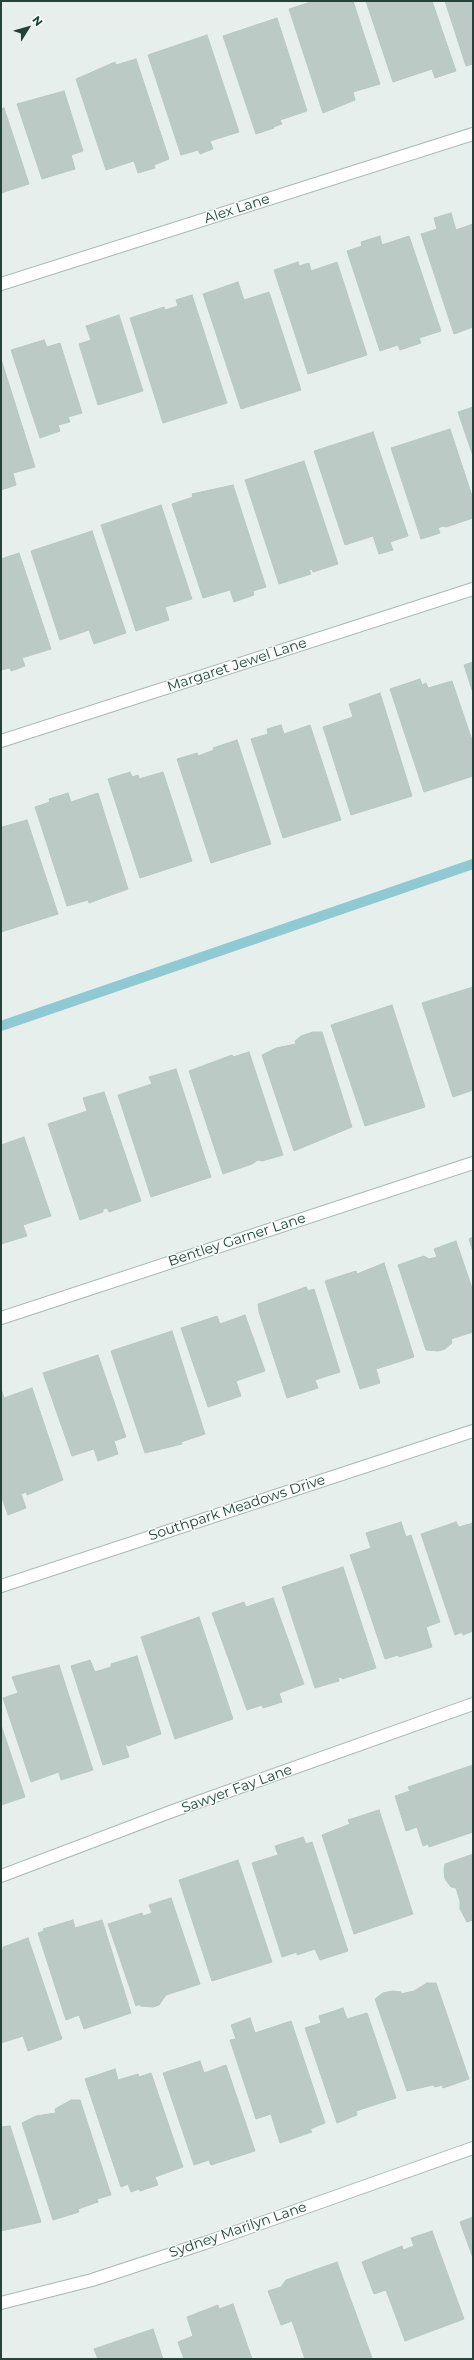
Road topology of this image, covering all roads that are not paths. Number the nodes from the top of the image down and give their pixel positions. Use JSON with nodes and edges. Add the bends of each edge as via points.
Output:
{"nodes":[{"id":1,"x":473,"y":134,"type":"edge"},
{"id":2,"x":1,"y":284,"type":"edge"},
{"id":3,"x":473,"y":588,"type":"edge"},
{"id":4,"x":1,"y":741,"type":"edge"},
{"id":5,"x":473,"y":1163,"type":"edge"},
{"id":6,"x":1,"y":1318,"type":"edge"},
{"id":7,"x":473,"y":1431,"type":"edge"},
{"id":8,"x":1,"y":1586,"type":"edge"},
{"id":9,"x":473,"y":1704,"type":"edge"},
{"id":10,"x":1,"y":1876,"type":"edge"},
{"id":11,"x":473,"y":2148,"type":"edge"},
{"id":12,"x":1,"y":2303,"type":"edge"}],
"edges":[{"from":1,"to":2,"type":"street","name":"Alex Lane"},
{"from":3,"to":4,"type":"street","name":"Margaret Jewel Lane"},
{"from":5,"to":6,"type":"street","name":"Bentley Garner Lane"},
{"from":7,"to":8,"type":"street","name":"Southpark Meadows Drive"},
{"from":9,"to":10,"type":"street","name":"Sawyer Fay Lane","via":[[170,1812]]},
{"from":11,"to":12,"type":"street","name":"Sydney Marilyn Lane","via":[[92,2280]]}]}
